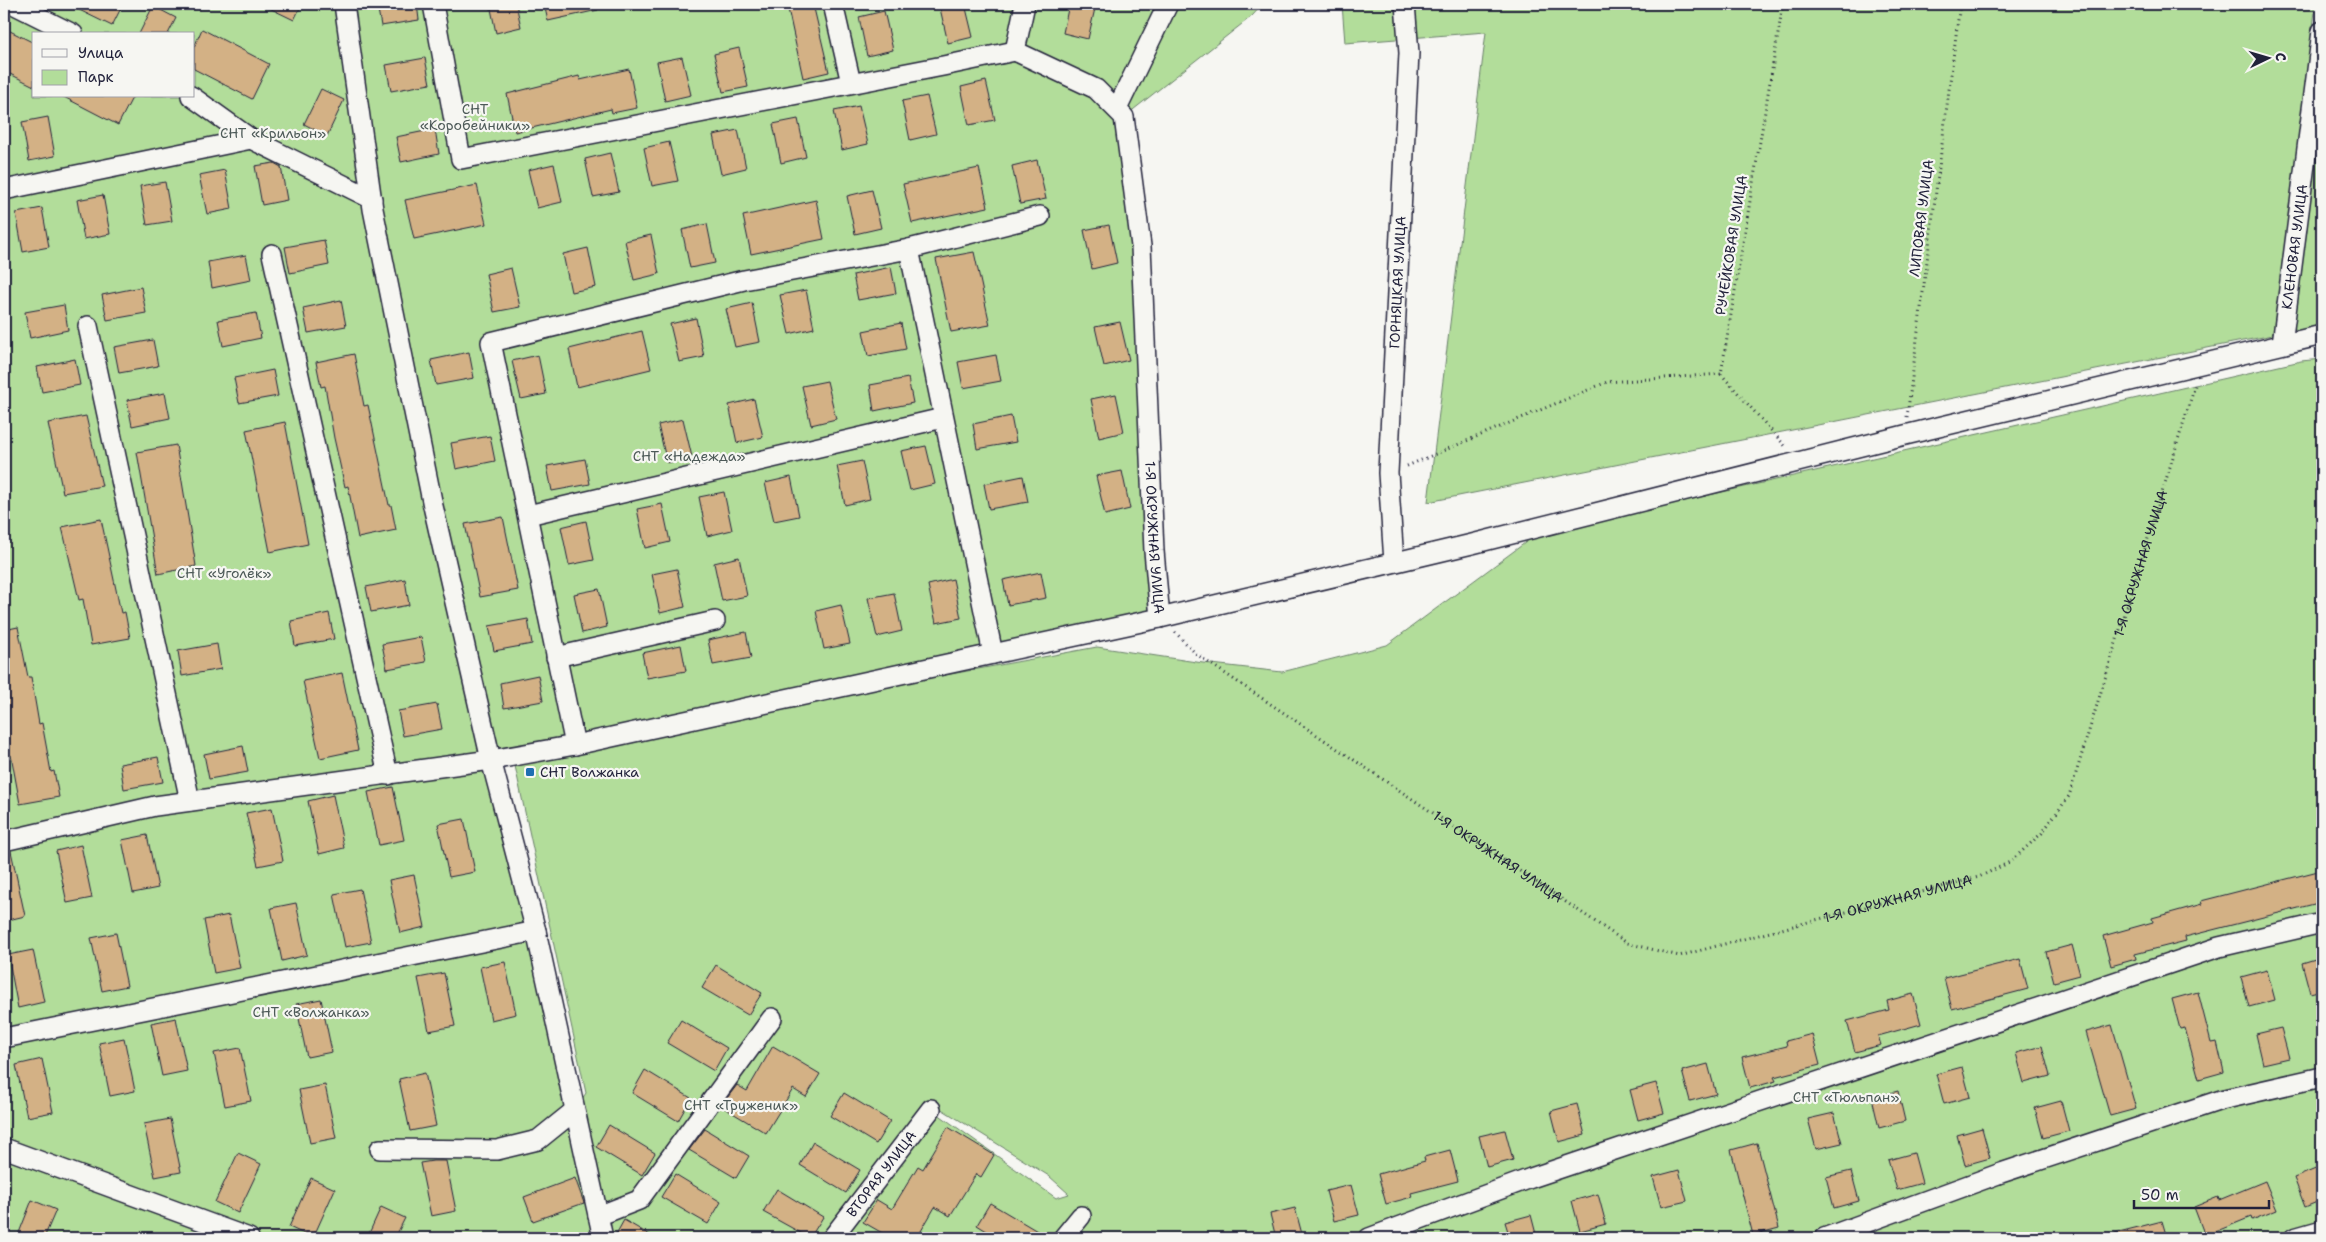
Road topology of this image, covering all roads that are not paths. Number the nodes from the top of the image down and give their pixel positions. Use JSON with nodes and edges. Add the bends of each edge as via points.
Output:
{"nodes":[{"id":1,"x":13,"y":4,"type":"edge"},
{"id":2,"x":344,"y":4,"type":"edge"},
{"id":3,"x":433,"y":4,"type":"edge"},
{"id":4,"x":833,"y":4,"type":"edge"},
{"id":5,"x":1025,"y":4,"type":"edge"},
{"id":6,"x":1168,"y":4,"type":"edge"},
{"id":7,"x":1404,"y":4,"type":"edge"},
{"id":8,"x":2322,"y":31,"type":"edge"},
{"id":9,"x":69,"y":32,"type":"edge"},
{"id":10,"x":1015,"y":51,"type":"junction"},
{"id":11,"x":851,"y":83,"type":"junction"},
{"id":12,"x":194,"y":98,"type":"edge"},
{"id":13,"x":1117,"y":109,"type":"junction"},
{"id":14,"x":251,"y":139,"type":"junction"},
{"id":15,"x":4,"y":190,"type":"edge"},
{"id":16,"x":372,"y":199,"type":"junction"},
{"id":17,"x":1040,"y":216,"type":"dead end"},
{"id":18,"x":909,"y":249,"type":"junction"},
{"id":19,"x":272,"y":254,"type":"dead end"},
{"id":20,"x":88,"y":326,"type":"dead end"},
{"id":21,"x":2322,"y":335,"type":"edge"},
{"id":22,"x":2282,"y":344,"type":"junction"},
{"id":23,"x":943,"y":418,"type":"junction"},
{"id":24,"x":528,"y":515,"type":"junction"},
{"id":25,"x":1394,"y":562,"type":"junction"},
{"id":26,"x":1160,"y":618,"type":"junction"},
{"id":27,"x":715,"y":621,"type":"dead end"},
{"id":28,"x":993,"y":654,"type":"junction"},
{"id":29,"x":556,"y":657,"type":"junction"},
{"id":30,"x":575,"y":744,"type":"junction"},
{"id":31,"x":491,"y":760,"type":"junction"},
{"id":32,"x":388,"y":775,"type":"junction"},
{"id":33,"x":190,"y":802,"type":"junction"},
{"id":34,"x":5,"y":837,"type":"edge"},
{"id":35,"x":2322,"y":923,"type":"edge"},
{"id":36,"x":536,"y":931,"type":"junction"},
{"id":37,"x":772,"y":1018,"type":"dead end"},
{"id":38,"x":4,"y":1038,"type":"edge"},
{"id":39,"x":2322,"y":1077,"type":"edge"},
{"id":40,"x":931,"y":1109,"type":"dead end"},
{"id":41,"x":574,"y":1111,"type":"junction"},
{"id":42,"x":4,"y":1148,"type":"edge"},
{"id":43,"x":380,"y":1149,"type":"dead end"},
{"id":44,"x":598,"y":1216,"type":"junction"},
{"id":45,"x":1081,"y":1216,"type":"dead end"},
{"id":46,"x":2322,"y":1230,"type":"edge"},
{"id":47,"x":249,"y":1238,"type":"edge"},
{"id":48,"x":603,"y":1238,"type":"edge"},
{"id":49,"x":832,"y":1238,"type":"edge"},
{"id":50,"x":1063,"y":1238,"type":"edge"},
{"id":51,"x":1369,"y":1238,"type":"edge"},
{"id":52,"x":1824,"y":1238,"type":"edge"},
{"id":53,"x":2294,"y":1238,"type":"edge"}],
"edges":[{"from":1,"to":9,"type":"street"},
{"from":2,"to":16,"type":"street"},
{"from":3,"to":11,"type":"street","via":[[461,159]]},
{"from":4,"to":11,"type":"street"},
{"from":5,"to":10,"type":"street"},
{"from":6,"to":13,"type":"street"},
{"from":7,"to":25,"type":"street","name":"ГОРНЯЦКАЯ УЛИЦА","via":[[1409,53],[1388,473]]},
{"from":8,"to":22,"type":"street","name":"КЛЕНОВАЯ УЛИЦА"},
{"from":10,"to":11,"type":"street"},
{"from":10,"to":13,"type":"street","name":"1-Я ОКРУЖНАЯ УЛИЦА","via":[[1096,89]]},
{"from":12,"to":14,"type":"street"},
{"from":13,"to":26,"type":"street","name":"1-Я ОКРУЖНАЯ УЛИЦА","via":[[1124,117],[1140,246]]},
{"from":14,"to":15,"type":"street"},
{"from":14,"to":16,"type":"street"},
{"from":16,"to":31,"type":"street","via":[[433,506]]},
{"from":17,"to":18,"type":"street"},
{"from":18,"to":23,"type":"street"},
{"from":18,"to":24,"type":"street","via":[[744,280],[491,342]]},
{"from":19,"to":32,"type":"street"},
{"from":20,"to":33,"type":"street"},
{"from":21,"to":22,"type":"street"},
{"from":22,"to":25,"type":"street"},
{"from":23,"to":24,"type":"street"},
{"from":23,"to":28,"type":"street"},
{"from":24,"to":29,"type":"street"},
{"from":25,"to":26,"type":"street"},
{"from":26,"to":28,"type":"street"},
{"from":27,"to":29,"type":"street"},
{"from":28,"to":30,"type":"street"},
{"from":29,"to":30,"type":"street"},
{"from":30,"to":31,"type":"street"},
{"from":31,"to":32,"type":"street"},
{"from":31,"to":36,"type":"street"},
{"from":32,"to":33,"type":"street"},
{"from":33,"to":34,"type":"street","via":[[155,806],[97,821]]},
{"from":35,"to":51,"type":"street","via":[[2209,951],[1540,1175]]},
{"from":36,"to":38,"type":"street"},
{"from":36,"to":41,"type":"street"},
{"from":37,"to":44,"type":"street","via":[[639,1200]]},
{"from":39,"to":52,"type":"street","via":[[2221,1100],[2001,1173]]},
{"from":40,"to":49,"type":"street","name":"ВТОРАЯ УЛИЦА"},
{"from":41,"to":43,"type":"street","via":[[538,1140],[497,1150]]},
{"from":41,"to":44,"type":"street"},
{"from":42,"to":47,"type":"street"},
{"from":44,"to":48,"type":"street"},
{"from":45,"to":50,"type":"street"},
{"from":46,"to":53,"type":"street"}]}
